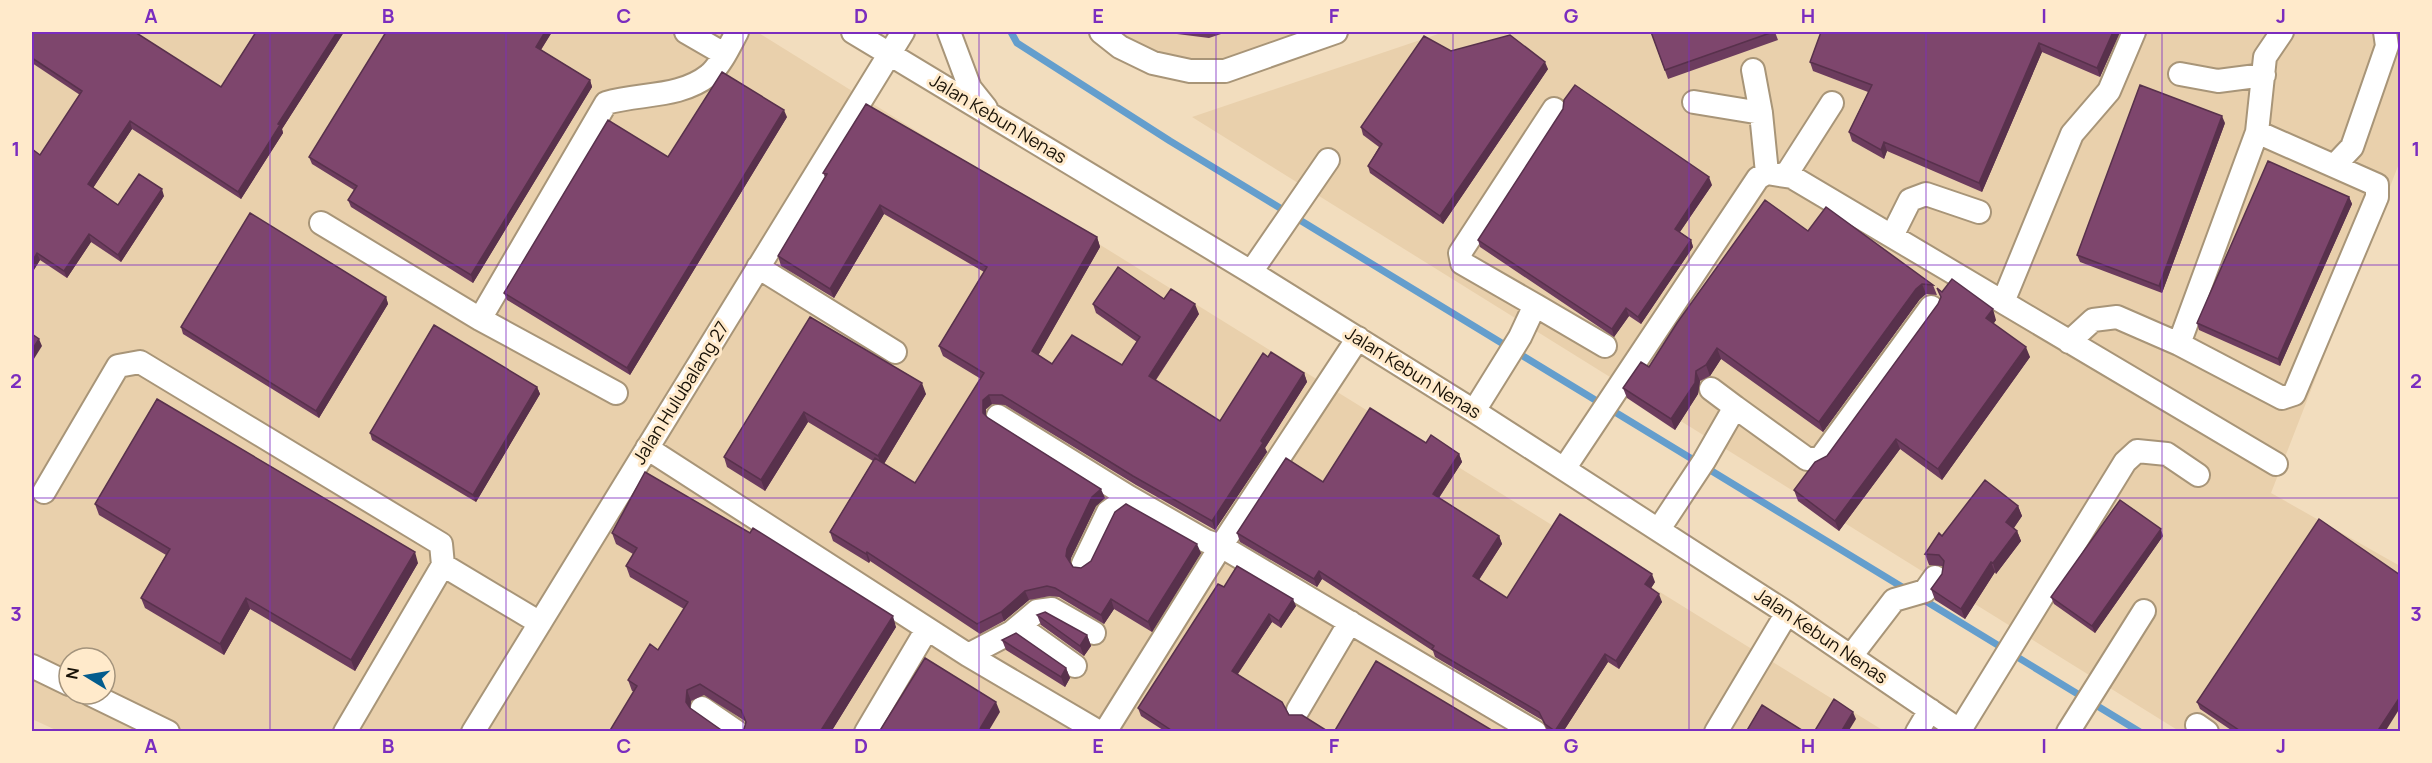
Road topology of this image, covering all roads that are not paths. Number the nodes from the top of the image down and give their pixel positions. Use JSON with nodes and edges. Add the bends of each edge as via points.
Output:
{"nodes":[{"id":1,"x":686,"y":32,"type":"edge"},
{"id":2,"x":737,"y":32,"type":"edge"},
{"id":3,"x":853,"y":32,"type":"edge"},
{"id":4,"x":903,"y":32,"type":"edge"},
{"id":5,"x":949,"y":32,"type":"edge"},
{"id":6,"x":1101,"y":32,"type":"edge"},
{"id":7,"x":2134,"y":32,"type":"edge"},
{"id":8,"x":2282,"y":32,"type":"edge"},
{"id":9,"x":2385,"y":32,"type":"edge"},
{"id":10,"x":1321,"y":34,"type":"edge"},
{"id":11,"x":724,"y":54,"type":"junction"},
{"id":12,"x":890,"y":54,"type":"junction"},
{"id":13,"x":1753,"y":70,"type":"dead end"},
{"id":14,"x":2180,"y":74,"type":"dead end"},
{"id":15,"x":2264,"y":75,"type":"junction"},
{"id":16,"x":1694,"y":102,"type":"dead end"},
{"id":17,"x":1832,"y":103,"type":"dead end"},
{"id":18,"x":1554,"y":109,"type":"dead end"},
{"id":19,"x":1761,"y":113,"type":"junction"},
{"id":20,"x":993,"y":116,"type":"junction"},
{"id":21,"x":2258,"y":132,"type":"junction"},
{"id":22,"x":1328,"y":160,"type":"dead end"},
{"id":23,"x":2334,"y":165,"type":"junction"},
{"id":24,"x":1776,"y":174,"type":"junction"},
{"id":25,"x":1978,"y":212,"type":"dead end"},
{"id":26,"x":321,"y":223,"type":"dead end"},
{"id":27,"x":1892,"y":236,"type":"junction"},
{"id":28,"x":758,"y":267,"type":"junction"},
{"id":29,"x":1251,"y":272,"type":"junction"},
{"id":30,"x":2003,"y":302,"type":"junction"},
{"id":31,"x":1535,"y":306,"type":"junction"},
{"id":32,"x":1930,"y":307,"type":"dead end"},
{"id":33,"x":480,"y":319,"type":"junction"},
{"id":34,"x":1358,"y":338,"type":"junction"},
{"id":35,"x":2069,"y":342,"type":"junction"},
{"id":36,"x":2179,"y":344,"type":"junction"},
{"id":37,"x":1605,"y":346,"type":"dead end"},
{"id":38,"x":895,"y":352,"type":"dead end"},
{"id":39,"x":1711,"y":389,"type":"dead end"},
{"id":40,"x":616,"y":393,"type":"dead end"},
{"id":41,"x":1735,"y":407,"type":"junction"},
{"id":42,"x":1474,"y":411,"type":"junction"},
{"id":43,"x":998,"y":416,"type":"dead end"},
{"id":44,"x":647,"y":448,"type":"junction"},
{"id":45,"x":2276,"y":464,"type":"dead end"},
{"id":46,"x":1564,"y":469,"type":"junction"},
{"id":47,"x":2198,"y":476,"type":"dead end"},
{"id":48,"x":44,"y":492,"type":"dead end"},
{"id":49,"x":1129,"y":496,"type":"junction"},
{"id":50,"x":1659,"y":529,"type":"junction"},
{"id":51,"x":1221,"y":546,"type":"junction"},
{"id":52,"x":1083,"y":564,"type":"edge"},
{"id":53,"x":443,"y":565,"type":"junction"},
{"id":54,"x":1930,"y":584,"type":"dead end"},
{"id":55,"x":2144,"y":611,"type":"dead end"},
{"id":56,"x":1787,"y":613,"type":"junction"},
{"id":57,"x":1350,"y":622,"type":"junction"},
{"id":58,"x":540,"y":623,"type":"junction"},
{"id":59,"x":1019,"y":626,"type":"junction"},
{"id":60,"x":927,"y":629,"type":"junction"},
{"id":61,"x":1094,"y":633,"type":"dead end"},
{"id":62,"x":968,"y":655,"type":"junction"},
{"id":63,"x":1851,"y":656,"type":"junction"},
{"id":64,"x":32,"y":666,"type":"edge"},
{"id":65,"x":1075,"y":666,"type":"dead end"},
{"id":66,"x":57,"y":678,"type":"edge"},
{"id":67,"x":115,"y":706,"type":"edge"},
{"id":68,"x":702,"y":708,"type":"dead end"},
{"id":69,"x":1298,"y":710,"type":"dead end"},
{"id":70,"x":1930,"y":710,"type":"junction"},
{"id":71,"x":1961,"y":731,"type":"edge"},
{"id":72,"x":168,"y":732,"type":"edge"},
{"id":73,"x":345,"y":732,"type":"edge"},
{"id":74,"x":473,"y":732,"type":"edge"},
{"id":75,"x":737,"y":732,"type":"edge"},
{"id":76,"x":866,"y":732,"type":"edge"},
{"id":77,"x":1099,"y":732,"type":"edge"},
{"id":78,"x":1105,"y":732,"type":"edge"},
{"id":79,"x":1535,"y":732,"type":"edge"},
{"id":80,"x":1716,"y":732,"type":"edge"},
{"id":81,"x":1917,"y":732,"type":"edge"},
{"id":82,"x":2068,"y":732,"type":"edge"}],
"edges":[{"from":1,"to":11,"type":"street"},
{"from":2,"to":11,"type":"street"},
{"from":3,"to":12,"type":"street","name":"Jalan Kebun Nenas"},
{"from":4,"to":12,"type":"street","name":"Jalan Hulubalang 27"},
{"from":5,"to":20,"type":"street","via":[[970,88]]},
{"from":6,"to":10,"type":"street","via":[[1120,47],[1153,63],[1190,71],[1226,71]]},
{"from":7,"to":30,"type":"street","via":[[2109,91],[2072,134]]},
{"from":8,"to":15,"type":"street","via":[[2265,57]]},
{"from":9,"to":23,"type":"street","via":[[2387,46],[2352,147]]},
{"from":11,"to":33,"type":"street","via":[[710,74],[676,92],[630,96],[606,103]]},
{"from":12,"to":20,"type":"street","name":"Jalan Kebun Nenas"},
{"from":12,"to":28,"type":"street","name":"Jalan Hulubalang 27"},
{"from":13,"to":19,"type":"street"},
{"from":14,"to":15,"type":"street","via":[[2218,81]]},
{"from":15,"to":21,"type":"street"},
{"from":16,"to":19,"type":"street"},
{"from":17,"to":24,"type":"street"},
{"from":18,"to":31,"type":"street","via":[[1460,253],[1462,263]]},
{"from":19,"to":24,"type":"street"},
{"from":20,"to":29,"type":"street","name":"Jalan Kebun Nenas"},
{"from":21,"to":23,"type":"street"},
{"from":21,"to":36,"type":"street"},
{"from":22,"to":29,"type":"street"},
{"from":23,"to":36,"type":"street","via":[[2377,186],[2377,197],[2294,394],[2282,398]]},
{"from":24,"to":27,"type":"street"},
{"from":24,"to":46,"type":"street","via":[[1758,178]]},
{"from":25,"to":27,"type":"street","via":[[1926,194],[1910,200]]},
{"from":26,"to":33,"type":"street"},
{"from":27,"to":30,"type":"street"},
{"from":28,"to":38,"type":"street"},
{"from":28,"to":44,"type":"street","name":"Jalan Hulubalang 27"},
{"from":29,"to":34,"type":"street","name":"Jalan Kebun Nenas"},
{"from":30,"to":35,"type":"street"},
{"from":31,"to":37,"type":"street"},
{"from":31,"to":42,"type":"street"},
{"from":32,"to":41,"type":"street","via":[[1820,459],[1807,459]]},
{"from":33,"to":40,"type":"street"},
{"from":34,"to":42,"type":"street","name":"Jalan Kebun Nenas"},
{"from":34,"to":51,"type":"street"},
{"from":35,"to":36,"type":"street","via":[[2093,320],[2117,317]]},
{"from":35,"to":45,"type":"street"},
{"from":39,"to":41,"type":"street"},
{"from":41,"to":50,"type":"street"},
{"from":42,"to":46,"type":"street","name":"Jalan Kebun Nenas"},
{"from":43,"to":49,"type":"street"},
{"from":44,"to":58,"type":"street","name":"Jalan Hulubalang 27"},
{"from":44,"to":60,"type":"street"},
{"from":46,"to":50,"type":"street","name":"Jalan Kebun Nenas"},
{"from":47,"to":71,"type":"street","via":[[2167,454],[2137,451],[2125,462]]},
{"from":48,"to":53,"type":"street","via":[[118,366],[140,363],[441,544]]},
{"from":49,"to":51,"type":"street"},
{"from":49,"to":52,"type":"street","via":[[1108,512]]},
{"from":50,"to":56,"type":"street","name":"Jalan Kebun Nenas"},
{"from":51,"to":57,"type":"street"},
{"from":51,"to":78,"type":"street"},
{"from":53,"to":58,"type":"street"},
{"from":53,"to":73,"type":"street"},
{"from":54,"to":63,"type":"street","via":[[1894,600]]},
{"from":55,"to":82,"type":"street"},
{"from":56,"to":63,"type":"street","name":"Jalan Kebun Nenas"},
{"from":56,"to":80,"type":"street"},
{"from":57,"to":69,"type":"street"},
{"from":57,"to":79,"type":"street"},
{"from":58,"to":74,"type":"street","name":"Jalan Hulubalang 27"},
{"from":59,"to":61,"type":"street","via":[[1037,611],[1052,609]]},
{"from":59,"to":62,"type":"street"},
{"from":59,"to":65,"type":"street"},
{"from":60,"to":62,"type":"street"},
{"from":60,"to":76,"type":"street"},
{"from":62,"to":77,"type":"street"},
{"from":63,"to":70,"type":"street","name":"Jalan Kebun Nenas"},
{"from":64,"to":66,"type":"street"},
{"from":67,"to":72,"type":"street"},
{"from":68,"to":75,"type":"street"},
{"from":70,"to":71,"type":"street","name":"Jalan Kebun Nenas"},
{"from":70,"to":81,"type":"street"}]}
